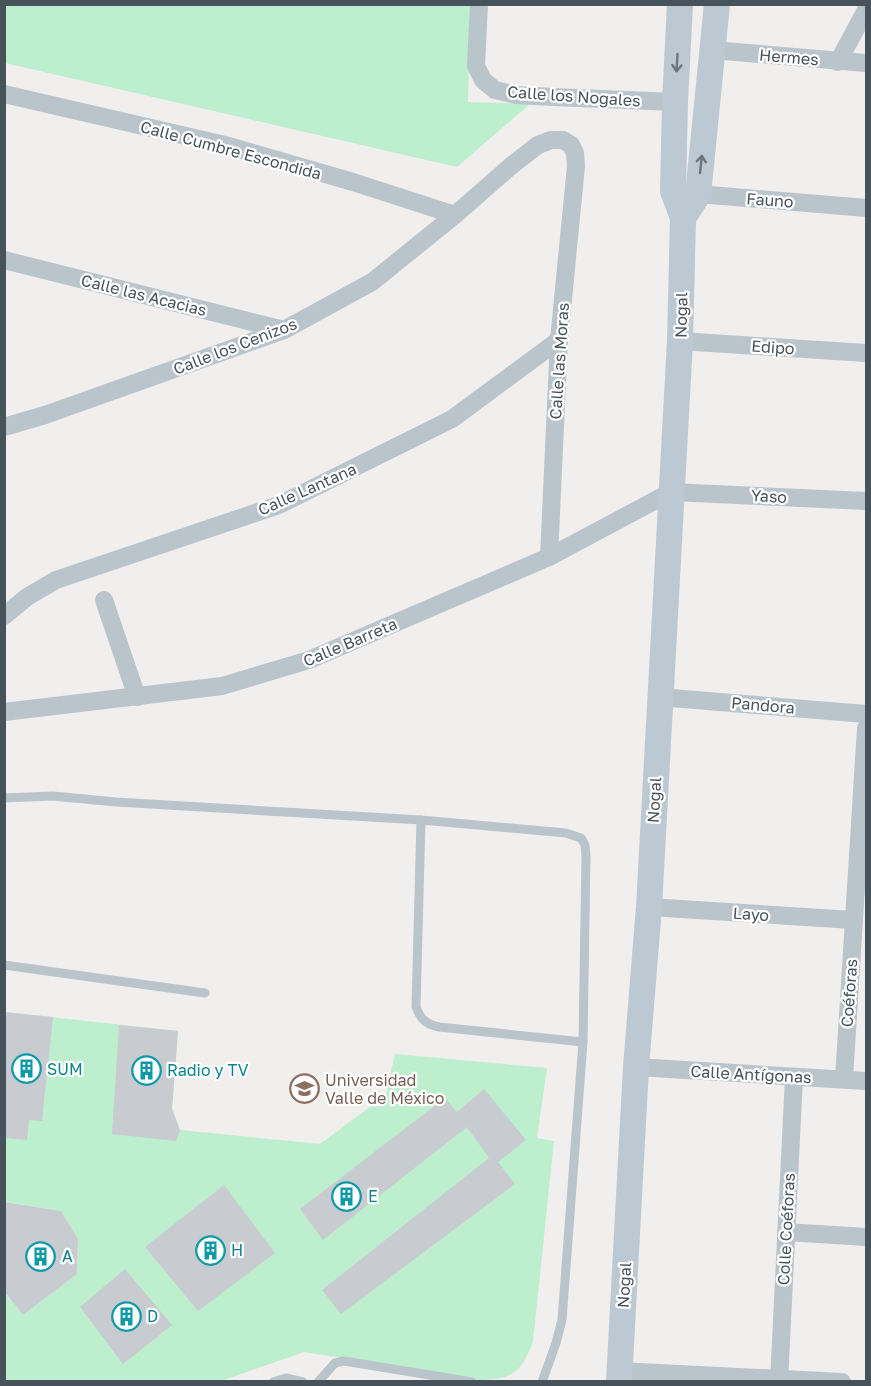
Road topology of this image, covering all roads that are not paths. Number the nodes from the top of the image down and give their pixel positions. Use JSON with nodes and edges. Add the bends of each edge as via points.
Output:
{"nodes":[{"id":1,"x":479,"y":4,"type":"edge"},
{"id":2,"x":680,"y":4,"type":"edge"},
{"id":3,"x":717,"y":4,"type":"edge"},
{"id":4,"x":867,"y":10,"type":"edge"},
{"id":5,"x":712,"y":50,"type":"junction"},
{"id":6,"x":838,"y":62,"type":"junction"},
{"id":7,"x":867,"y":63,"type":"edge"},
{"id":8,"x":4,"y":94,"type":"edge"},
{"id":9,"x":675,"y":102,"type":"junction"},
{"id":10,"x":576,"y":166,"type":"joint"},
{"id":11,"x":686,"y":193,"type":"junction"},
{"id":12,"x":867,"y":208,"type":"edge"},
{"id":13,"x":455,"y":216,"type":"junction"},
{"id":14,"x":4,"y":260,"type":"edge"},
{"id":15,"x":284,"y":330,"type":"junction"},
{"id":16,"x":559,"y":340,"type":"junction"},
{"id":17,"x":680,"y":341,"type":"junction"},
{"id":18,"x":867,"y":353,"type":"edge"},
{"id":19,"x":4,"y":427,"type":"edge"},
{"id":20,"x":671,"y":492,"type":"junction"},
{"id":21,"x":867,"y":501,"type":"edge"},
{"id":22,"x":549,"y":556,"type":"junction"},
{"id":23,"x":104,"y":600,"type":"dead end"},
{"id":24,"x":4,"y":616,"type":"edge"},
{"id":25,"x":137,"y":697,"type":"junction"},
{"id":26,"x":659,"y":697,"type":"junction"},
{"id":27,"x":4,"y":712,"type":"edge"},
{"id":28,"x":867,"y":714,"type":"edge"},
{"id":29,"x":867,"y":728,"type":"edge"},
{"id":30,"x":4,"y":798,"type":"edge"},
{"id":31,"x":422,"y":820,"type":"junction"},
{"id":32,"x":649,"y":907,"type":"junction"},
{"id":33,"x":854,"y":920,"type":"junction"},
{"id":34,"x":4,"y":965,"type":"edge"},
{"id":35,"x":205,"y":993,"type":"dead end"},
{"id":36,"x":583,"y":1042,"type":"junction"},
{"id":37,"x":636,"y":1067,"type":"junction"},
{"id":38,"x":794,"y":1077,"type":"junction"},
{"id":39,"x":844,"y":1079,"type":"junction"},
{"id":40,"x":867,"y":1081,"type":"edge"},
{"id":41,"x":786,"y":1232,"type":"junction"},
{"id":42,"x":867,"y":1237,"type":"edge"},
{"id":43,"x":619,"y":1376,"type":"edge"},
{"id":44,"x":779,"y":1380,"type":"edge"},
{"id":45,"x":273,"y":1382,"type":"edge"},
{"id":46,"x":303,"y":1382,"type":"edge"},
{"id":47,"x":318,"y":1382,"type":"edge"},
{"id":48,"x":472,"y":1382,"type":"edge"},
{"id":49,"x":542,"y":1382,"type":"edge"},
{"id":50,"x":842,"y":1382,"type":"edge"}],
"edges":[{"from":1,"to":9,"type":"street","name":"Calle los Nogales","via":[[476,66],[483,80],[495,90],[516,95]]},
{"from":2,"to":9,"type":"street","one_way":true},
{"from":3,"to":5,"type":"street"},
{"from":4,"to":6,"type":"street"},
{"from":5,"to":6,"type":"street","name":"Hermes"},
{"from":11,"to":5,"type":"street","one_way":true},
{"from":6,"to":7,"type":"street","name":"Hermes"},
{"from":8,"to":13,"type":"street","name":"Calle Cumbre Escondida","via":[[225,146]]},
{"from":9,"to":11,"type":"street"},
{"from":10,"to":13,"type":"street","name":"Calle los Cenizos","via":[[575,153],[563,140],[538,145]]},
{"from":10,"to":16,"type":"street","name":"Calle las Moras"},
{"from":11,"to":12,"type":"street","name":"Fauno"},
{"from":11,"to":17,"type":"street","name":"Nogal"},
{"from":13,"to":15,"type":"street","name":"Calle los Cenizos","via":[[372,282]]},
{"from":14,"to":15,"type":"street","name":"Calle las Acacias"},
{"from":15,"to":19,"type":"street","name":"Calle los Cenizos"},
{"from":16,"to":22,"type":"street","name":"Calle las Moras"},
{"from":16,"to":24,"type":"street","name":"Calle Lantana","via":[[442,424],[279,505],[56,580]]},
{"from":17,"to":18,"type":"street","name":"Edipo"},
{"from":17,"to":20,"type":"street","name":"Nogal"},
{"from":20,"to":21,"type":"street","name":"Yaso"},
{"from":20,"to":22,"type":"street","name":"Calle Barreta"},
{"from":20,"to":26,"type":"street","name":"Nogal"},
{"from":22,"to":25,"type":"street","name":"Calle Barreta","via":[[309,660],[222,686]]},
{"from":23,"to":25,"type":"street"},
{"from":25,"to":27,"type":"street","name":"Calle Barreta"},
{"from":26,"to":28,"type":"street","name":"Pandora"},
{"from":26,"to":32,"type":"street","name":"Nogal"},
{"from":29,"to":33,"type":"street","name":"Coéforas"},
{"from":30,"to":31,"type":"lane","via":[[53,796]]},
{"from":31,"to":36,"type":"lane","via":[[416,1007],[420,1018],[439,1027]]},
{"from":31,"to":36,"type":"lane","via":[[566,833],[581,838],[586,856]]},
{"from":32,"to":33,"type":"street","name":"Layo"},
{"from":32,"to":37,"type":"street","name":"Nogal"},
{"from":33,"to":39,"type":"street","name":"Coéforas"},
{"from":34,"to":35,"type":"lane"},
{"from":36,"to":49,"type":"lane","via":[[562,1320]]},
{"from":37,"to":38,"type":"street","name":"Calle Antígonas"},
{"from":37,"to":43,"type":"street","name":"Nogal"},
{"from":38,"to":39,"type":"street","name":"Calle Antígonas"},
{"from":38,"to":41,"type":"street","name":"Colle Coéforas"},
{"from":39,"to":40,"type":"street","name":"Calle Antígonas"},
{"from":41,"to":42,"type":"street"},
{"from":41,"to":44,"type":"street","name":"Colle Coéforas"},
{"from":43,"to":44,"type":"street"},
{"from":44,"to":50,"type":"street"},
{"from":45,"to":46,"type":"lane","via":[[286,1378]]},
{"from":47,"to":48,"type":"lane","via":[[335,1363],[344,1362]]}]}
